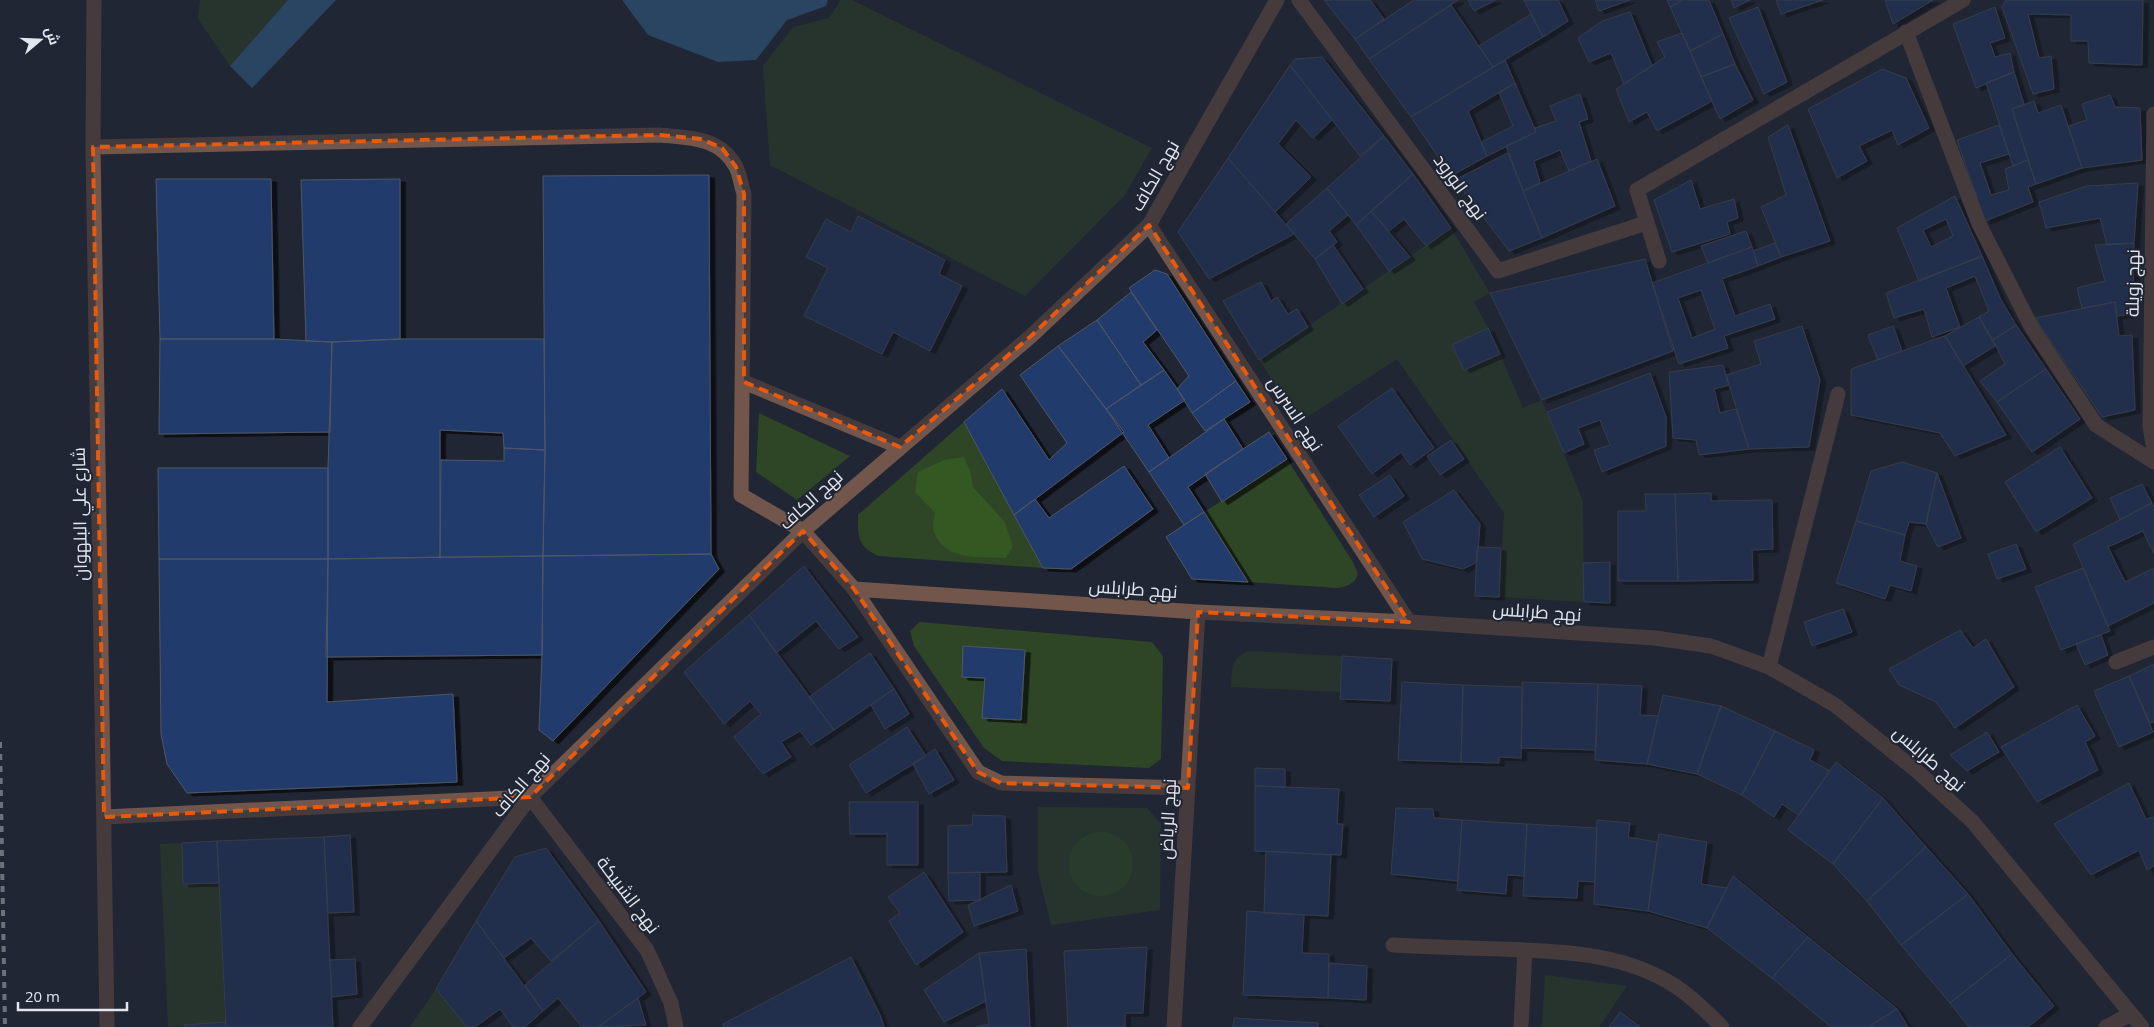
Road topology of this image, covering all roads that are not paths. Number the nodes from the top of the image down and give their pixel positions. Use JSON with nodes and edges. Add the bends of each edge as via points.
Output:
{"nodes":[{"id":1,"x":94,"y":0,"type":"edge"},
{"id":2,"x":1278,"y":0,"type":"edge"},
{"id":3,"x":1298,"y":0,"type":"edge"},
{"id":4,"x":1963,"y":0,"type":"edge"},
{"id":5,"x":1906,"y":32,"type":"junction"},
{"id":6,"x":2154,"y":114,"type":"edge"},
{"id":7,"x":92,"y":146,"type":"junction"},
{"id":8,"x":1646,"y":223,"type":"junction"},
{"id":9,"x":1149,"y":225,"type":"junction"},
{"id":10,"x":1659,"y":261,"type":"dead end"},
{"id":11,"x":744,"y":382,"type":"junction"},
{"id":12,"x":1838,"y":394,"type":"dead end"},
{"id":13,"x":900,"y":447,"type":"junction"},
{"id":14,"x":2154,"y":451,"type":"edge"},
{"id":15,"x":2154,"y":462,"type":"edge"},
{"id":16,"x":802,"y":532,"type":"junction"},
{"id":17,"x":854,"y":589,"type":"junction"},
{"id":18,"x":1198,"y":612,"type":"junction"},
{"id":19,"x":1409,"y":622,"type":"junction"},
{"id":20,"x":2154,"y":647,"type":"edge"},
{"id":21,"x":2116,"y":662,"type":"dead end"},
{"id":22,"x":1769,"y":667,"type":"junction"},
{"id":23,"x":1188,"y":788,"type":"junction"},
{"id":24,"x":530,"y":797,"type":"junction"},
{"id":25,"x":104,"y":817,"type":"junction"},
{"id":26,"x":1393,"y":945,"type":"dead end"},
{"id":27,"x":1525,"y":950,"type":"junction"},
{"id":28,"x":2131,"y":1014,"type":"junction"},
{"id":29,"x":107,"y":1027,"type":"edge"},
{"id":30,"x":360,"y":1027,"type":"edge"},
{"id":31,"x":676,"y":1027,"type":"edge"},
{"id":32,"x":1174,"y":1027,"type":"edge"},
{"id":33,"x":1521,"y":1027,"type":"edge"},
{"id":34,"x":1722,"y":1027,"type":"edge"},
{"id":35,"x":2106,"y":1027,"type":"edge"},
{"id":36,"x":2142,"y":1027,"type":"edge"}],
"edges":[{"from":1,"to":7,"type":"street","name":"شارع علي البلهوان"},
{"from":2,"to":9,"type":"street","name":"نهج الكاف"},
{"from":3,"to":8,"type":"street","name":"نهج الورود","via":[[1498,271]]},
{"from":4,"to":5,"type":"street"},
{"from":5,"to":8,"type":"street","via":[[1637,190]]},
{"from":5,"to":15,"type":"street","via":[[1978,224],[2032,328],[2096,426]]},
{"from":6,"to":14,"type":"street","name":"نهج زويلة","via":[[2150,426]]},
{"from":7,"to":11,"type":"street","via":[[660,135],[701,139],[722,148],[736,167],[744,194]]},
{"from":7,"to":25,"type":"street","name":"شارع علي البلهوان"},
{"from":8,"to":10,"type":"street"},
{"from":9,"to":13,"type":"street","name":"نهج الكاف","via":[[1031,336]]},
{"from":9,"to":19,"type":"street","name":"نهج السرس"},
{"from":11,"to":13,"type":"street"},
{"from":11,"to":16,"type":"street","via":[[741,496]]},
{"from":12,"to":22,"type":"street"},
{"from":13,"to":16,"type":"street","name":"نهج الكاف"},
{"from":16,"to":17,"type":"street"},
{"from":16,"to":24,"type":"street","name":"نهج الكاف"},
{"from":17,"to":18,"type":"street","name":"نهج طرابلس"},
{"from":17,"to":23,"type":"street","via":[[978,772],[1001,783]]},
{"from":18,"to":19,"type":"street","name":"نهج طرابلس"},
{"from":18,"to":23,"type":"street","name":"نهج الرياض"},
{"from":19,"to":22,"type":"street","name":"نهج طرابلس","via":[[1655,638],[1711,646]]},
{"from":20,"to":21,"type":"street"},
{"from":22,"to":28,"type":"street","name":"نهج طرابلس","via":[[1835,705],[1918,772],[1972,821]]},
{"from":23,"to":32,"type":"street","name":"نهج الرياض"},
{"from":24,"to":25,"type":"street"},
{"from":24,"to":30,"type":"street","name":"نهج الكاف"},
{"from":24,"to":31,"type":"street","name":"نهج الشبيكة","via":[[647,950],[671,1004]]},
{"from":25,"to":29,"type":"street","name":"شارع علي البلهوان"},
{"from":26,"to":27,"type":"street"},
{"from":27,"to":33,"type":"street"},
{"from":27,"to":34,"type":"street","via":[[1599,956],[1634,966],[1667,981],[1697,1002]]},
{"from":28,"to":35,"type":"street"},
{"from":28,"to":36,"type":"street","name":"نهج طرابلس"}]}
